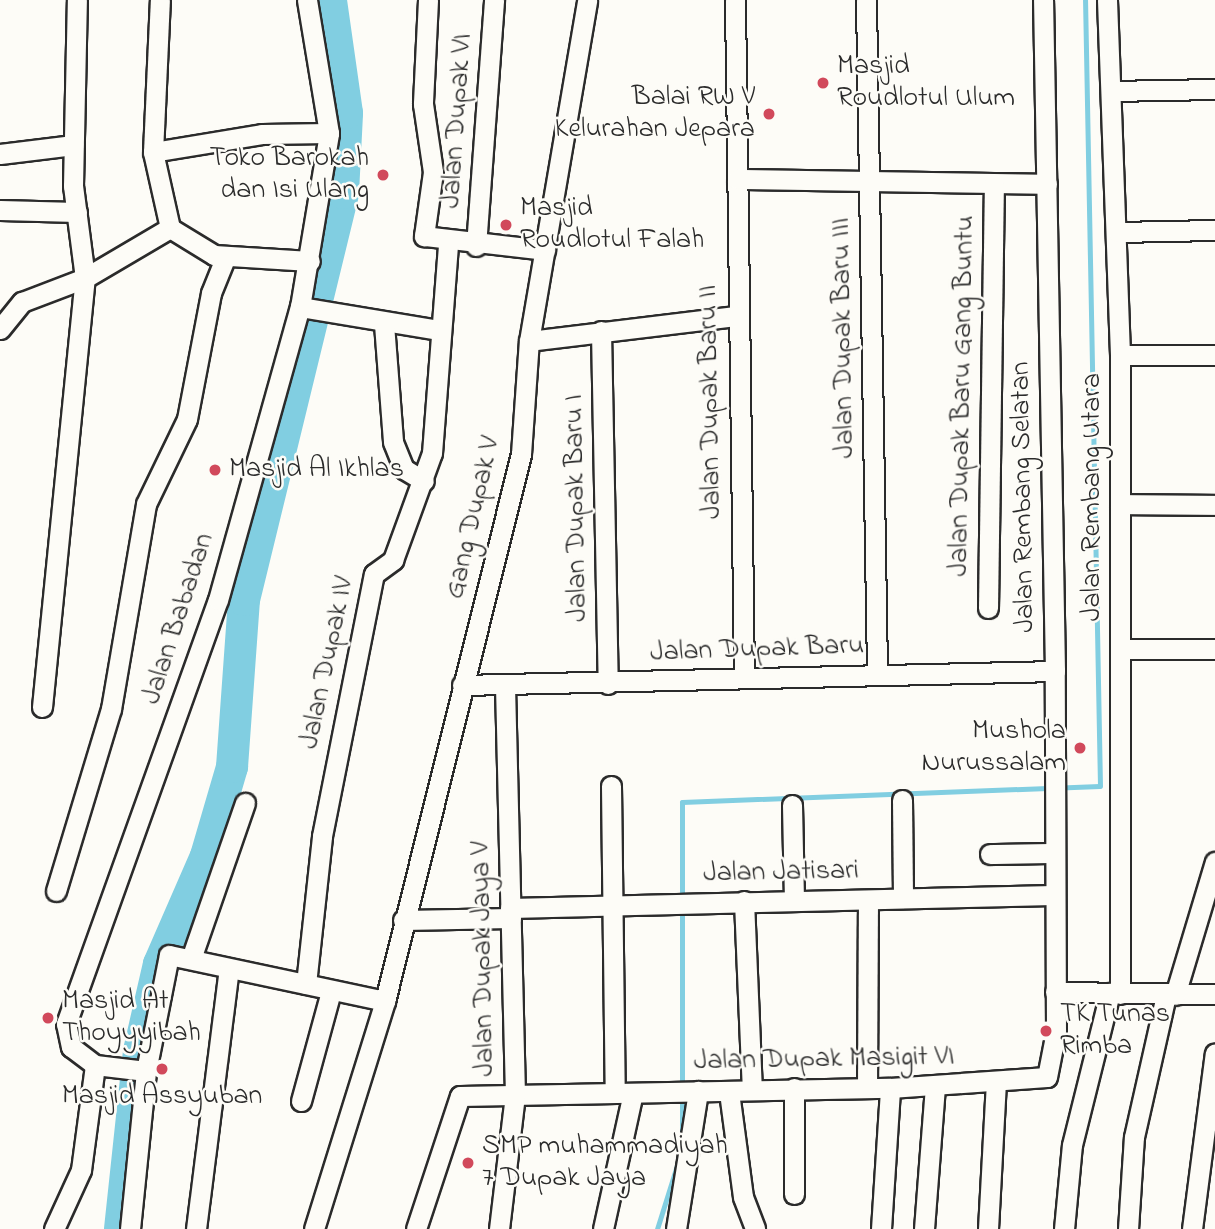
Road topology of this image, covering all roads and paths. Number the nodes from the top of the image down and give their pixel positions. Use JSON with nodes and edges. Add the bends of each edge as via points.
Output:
{"nodes":[{"id":1,"x":77,"y":0,"type":"edge"},
{"id":2,"x":160,"y":0,"type":"edge"},
{"id":3,"x":307,"y":0,"type":"edge"},
{"id":4,"x":428,"y":0,"type":"edge"},
{"id":5,"x":494,"y":0,"type":"edge"},
{"id":6,"x":587,"y":0,"type":"edge"},
{"id":7,"x":735,"y":0,"type":"edge"},
{"id":8,"x":866,"y":0,"type":"edge"},
{"id":9,"x":1043,"y":0,"type":"edge"},
{"id":10,"x":1107,"y":0,"type":"edge"},
{"id":11,"x":1215,"y":89,"type":"edge"},
{"id":12,"x":1111,"y":91,"type":"junction"},
{"id":13,"x":328,"y":133,"type":"junction"},
{"id":14,"x":73,"y":145,"type":"junction"},
{"id":15,"x":153,"y":152,"type":"junction"},
{"id":16,"x":0,"y":154,"type":"edge"},
{"id":17,"x":737,"y":179,"type":"junction"},
{"id":18,"x":870,"y":180,"type":"junction"},
{"id":19,"x":994,"y":184,"type":"junction"},
{"id":20,"x":1047,"y":184,"type":"junction"},
{"id":21,"x":0,"y":210,"type":"edge"},
{"id":22,"x":76,"y":212,"type":"junction"},
{"id":23,"x":170,"y":228,"type":"junction"},
{"id":24,"x":1215,"y":230,"type":"edge"},
{"id":25,"x":1118,"y":232,"type":"junction"},
{"id":26,"x":449,"y":243,"type":"junction"},
{"id":27,"x":476,"y":246,"type":"junction"},
{"id":28,"x":545,"y":250,"type":"junction"},
{"id":29,"x":226,"y":256,"type":"junction"},
{"id":30,"x":310,"y":261,"type":"junction"},
{"id":31,"x":85,"y":278,"type":"junction"},
{"id":32,"x":301,"y":308,"type":"junction"},
{"id":33,"x":736,"y":316,"type":"junction"},
{"id":34,"x":384,"y":324,"type":"junction"},
{"id":35,"x":0,"y":330,"type":"edge"},
{"id":36,"x":439,"y":330,"type":"junction"},
{"id":37,"x":601,"y":331,"type":"junction"},
{"id":38,"x":529,"y":341,"type":"junction"},
{"id":39,"x":1120,"y":355,"type":"junction"},
{"id":40,"x":1215,"y":355,"type":"edge"},
{"id":41,"x":425,"y":481,"type":"junction"},
{"id":42,"x":1120,"y":504,"type":"junction"},
{"id":43,"x":1215,"y":505,"type":"edge"},
{"id":44,"x":988,"y":608,"type":"dead end"},
{"id":45,"x":1123,"y":649,"type":"junction"},
{"id":46,"x":1215,"y":649,"type":"edge"},
{"id":47,"x":1055,"y":671,"type":"junction"},
{"id":48,"x":877,"y":674,"type":"junction"},
{"id":49,"x":744,"y":678,"type":"junction"},
{"id":50,"x":608,"y":684,"type":"junction"},
{"id":51,"x":461,"y":685,"type":"junction"},
{"id":52,"x":505,"y":686,"type":"junction"},
{"id":53,"x":42,"y":707,"type":"dead end"},
{"id":54,"x":611,"y":786,"type":"dead end"},
{"id":55,"x":902,"y":800,"type":"dead end"},
{"id":56,"x":245,"y":803,"type":"dead end"},
{"id":57,"x":792,"y":805,"type":"dead end"},
{"id":58,"x":1054,"y":853,"type":"junction"},
{"id":59,"x":990,"y":854,"type":"dead end"},
{"id":60,"x":1215,"y":863,"type":"edge"},
{"id":61,"x":56,"y":891,"type":"dead end"},
{"id":62,"x":1053,"y":895,"type":"junction"},
{"id":63,"x":903,"y":896,"type":"junction"},
{"id":64,"x":794,"y":899,"type":"junction"},
{"id":65,"x":868,"y":900,"type":"junction"},
{"id":66,"x":744,"y":901,"type":"junction"},
{"id":67,"x":616,"y":903,"type":"junction"},
{"id":68,"x":511,"y":913,"type":"junction"},
{"id":69,"x":403,"y":920,"type":"junction"},
{"id":70,"x":192,"y":956,"type":"junction"},
{"id":71,"x":229,"y":969,"type":"junction"},
{"id":72,"x":306,"y":984,"type":"junction"},
{"id":73,"x":1173,"y":990,"type":"junction"},
{"id":74,"x":331,"y":991,"type":"junction"},
{"id":75,"x":1055,"y":992,"type":"junction"},
{"id":76,"x":1115,"y":994,"type":"junction"},
{"id":77,"x":1215,"y":994,"type":"edge"},
{"id":78,"x":385,"y":1000,"type":"junction"},
{"id":79,"x":1215,"y":1053,"type":"edge"},
{"id":80,"x":95,"y":1065,"type":"junction"},
{"id":81,"x":137,"y":1069,"type":"junction"},
{"id":82,"x":996,"y":1083,"type":"junction"},
{"id":83,"x":935,"y":1086,"type":"junction"},
{"id":84,"x":867,"y":1087,"type":"junction"},
{"id":85,"x":794,"y":1088,"type":"junction"},
{"id":86,"x":890,"y":1088,"type":"junction"},
{"id":87,"x":752,"y":1090,"type":"junction"},
{"id":88,"x":689,"y":1091,"type":"junction"},
{"id":89,"x":729,"y":1092,"type":"junction"},
{"id":90,"x":624,"y":1093,"type":"junction"},
{"id":91,"x":515,"y":1096,"type":"junction"},
{"id":92,"x":301,"y":1101,"type":"dead end"},
{"id":93,"x":794,"y":1194,"type":"dead end"},
{"id":94,"x":54,"y":1229,"type":"edge"},
{"id":95,"x":130,"y":1229,"type":"edge"},
{"id":96,"x":196,"y":1229,"type":"edge"},
{"id":97,"x":314,"y":1229,"type":"edge"},
{"id":98,"x":416,"y":1229,"type":"edge"},
{"id":99,"x":499,"y":1229,"type":"edge"},
{"id":100,"x":603,"y":1229,"type":"edge"},
{"id":101,"x":676,"y":1229,"type":"edge"},
{"id":102,"x":755,"y":1229,"type":"edge"},
{"id":103,"x":881,"y":1229,"type":"edge"},
{"id":104,"x":924,"y":1229,"type":"edge"},
{"id":105,"x":988,"y":1229,"type":"edge"},
{"id":106,"x":1064,"y":1229,"type":"edge"},
{"id":107,"x":1129,"y":1229,"type":"edge"},
{"id":108,"x":1192,"y":1229,"type":"edge"}],
"edges":[{"from":1,"to":14,"type":"street"},
{"from":2,"to":15,"type":"street"},
{"from":3,"to":13,"type":"street","name":"Jalan Babadan"},
{"from":4,"to":26,"type":"street","via":[[423,104],[433,172],[424,232],[430,240]]},
{"from":5,"to":27,"type":"street","name":"Jalan Dupak VI"},
{"from":6,"to":28,"type":"street","name":"Gang Dupak V"},
{"from":7,"to":17,"type":"street","name":"Jalan Dupak Baru II"},
{"from":8,"to":18,"type":"street","name":"Jalan Dupak Baru III"},
{"from":9,"to":20,"type":"street","name":"Jalan Rembang Selatan"},
{"from":10,"to":12,"type":"street","name":"Jalan Rembang Utara"},
{"from":11,"to":12,"type":"street"},
{"from":12,"to":25,"type":"street","name":"Jalan Rembang Utara"},
{"from":13,"to":15,"type":"street","via":[[262,134]]},
{"from":13,"to":30,"type":"street","name":"Jalan Babadan"},
{"from":14,"to":16,"type":"street"},
{"from":14,"to":22,"type":"street"},
{"from":15,"to":23,"type":"street"},
{"from":17,"to":18,"type":"street"},
{"from":17,"to":33,"type":"street","name":"Jalan Dupak Baru II"},
{"from":18,"to":19,"type":"street"},
{"from":18,"to":48,"type":"street","name":"Jalan Dupak Baru III"},
{"from":19,"to":20,"type":"street"},
{"from":19,"to":44,"type":"street","name":"Jalan Dupak Baru Gang Buntu"},
{"from":20,"to":47,"type":"street","name":"Jalan Rembang Selatan"},
{"from":21,"to":22,"type":"street"},
{"from":22,"to":31,"type":"street"},
{"from":23,"to":29,"type":"street"},
{"from":23,"to":31,"type":"street"},
{"from":24,"to":25,"type":"street"},
{"from":25,"to":39,"type":"street","name":"Jalan Rembang Utara"},
{"from":26,"to":27,"type":"street"},
{"from":26,"to":36,"type":"street","name":"Jalan Dupak IV"},
{"from":27,"to":28,"type":"street"},
{"from":28,"to":38,"type":"street","name":"Gang Dupak V"},
{"from":29,"to":30,"type":"street"},
{"from":29,"to":61,"type":"street","via":[[211,293],[187,419],[146,504],[111,709]]},
{"from":30,"to":32,"type":"street","name":"Jalan Babadan"},
{"from":31,"to":35,"type":"street","via":[[22,302]]},
{"from":31,"to":53,"type":"street"},
{"from":32,"to":34,"type":"street"},
{"from":32,"to":80,"type":"street","name":"Jalan Babadan","via":[[218,600],[65,1024],[71,1047]]},
{"from":33,"to":37,"type":"street"},
{"from":33,"to":49,"type":"street","name":"Jalan Dupak Baru II"},
{"from":34,"to":36,"type":"street"},
{"from":34,"to":41,"type":"street","via":[[393,442],[404,468]]},
{"from":36,"to":41,"type":"street","name":"Jalan Dupak IV","via":[[432,453]]},
{"from":37,"to":38,"type":"street"},
{"from":37,"to":50,"type":"street","name":"Jalan Dupak Baru I"},
{"from":38,"to":51,"type":"street","name":"Gang Dupak V","via":[[522,454]]},
{"from":39,"to":40,"type":"street"},
{"from":39,"to":42,"type":"street","name":"Jalan Rembang Utara"},
{"from":41,"to":72,"type":"street","name":"Jalan Dupak IV","via":[[391,563],[374,574],[322,836]]},
{"from":42,"to":43,"type":"street"},
{"from":42,"to":45,"type":"street","name":"Jalan Rembang Utara"},
{"from":45,"to":46,"type":"street"},
{"from":45,"to":76,"type":"street","name":"Jalan Rembang Utara"},
{"from":47,"to":48,"type":"street","name":"Jalan Dupak Baru"},
{"from":47,"to":58,"type":"street","name":"Jalan Rembang Selatan"},
{"from":48,"to":49,"type":"street","name":"Jalan Dupak Baru"},
{"from":49,"to":50,"type":"street","name":"Jalan Dupak Baru"},
{"from":50,"to":52,"type":"street","name":"Jalan Dupak Baru"},
{"from":51,"to":52,"type":"street","name":"Jalan Dupak Baru"},
{"from":51,"to":69,"type":"street","name":"Gang Dupak V"},
{"from":52,"to":68,"type":"street","name":"Jalan Dupak Jaya V"},
{"from":54,"to":67,"type":"street"},
{"from":55,"to":63,"type":"street"},
{"from":56,"to":70,"type":"street"},
{"from":57,"to":64,"type":"street"},
{"from":58,"to":59,"type":"street"},
{"from":58,"to":62,"type":"street","name":"Jalan Rembang Selatan"},
{"from":60,"to":73,"type":"street"},
{"from":62,"to":63,"type":"street","name":"Jalan Jatisari"},
{"from":62,"to":75,"type":"street","name":"Jalan Rembang Selatan"},
{"from":63,"to":65,"type":"street","name":"Jalan Jatisari"},
{"from":64,"to":65,"type":"street","name":"Jalan Jatisari"},
{"from":64,"to":66,"type":"street","name":"Jalan Jatisari"},
{"from":65,"to":84,"type":"street"},
{"from":66,"to":67,"type":"street","name":"Jalan Jatisari"},
{"from":66,"to":87,"type":"street"},
{"from":67,"to":68,"type":"street","name":"Jalan Jatisari"},
{"from":67,"to":90,"type":"street"},
{"from":68,"to":69,"type":"street","name":"Jalan Jatisari"},
{"from":68,"to":91,"type":"street","name":"Jalan Dupak Jaya V"},
{"from":69,"to":78,"type":"street","name":"Gang Dupak V"},
{"from":70,"to":71,"type":"street"},
{"from":70,"to":81,"type":"street","via":[[169,955]]},
{"from":71,"to":72,"type":"street"},
{"from":71,"to":96,"type":"street"},
{"from":72,"to":74,"type":"street"},
{"from":73,"to":76,"type":"street"},
{"from":73,"to":77,"type":"street"},
{"from":73,"to":107,"type":"street","via":[[1134,1137]]},
{"from":74,"to":78,"type":"street"},
{"from":74,"to":92,"type":"street"},
{"from":75,"to":76,"type":"street"},
{"from":75,"to":82,"type":"street","name":"Jalan Dupak Masigit VI","via":[[1047,1077]]},
{"from":76,"to":106,"type":"street","via":[[1072,1145]]},
{"from":78,"to":97,"type":"street","name":"Gang Dupak V"},
{"from":79,"to":108,"type":"street"},
{"from":80,"to":81,"type":"street"},
{"from":80,"to":94,"type":"street","via":[[82,1170]]},
{"from":81,"to":95,"type":"street"},
{"from":82,"to":83,"type":"street","name":"Jalan Dupak Masigit VI"},
{"from":82,"to":105,"type":"street"},
{"from":83,"to":86,"type":"street","name":"Jalan Dupak Masigit VI"},
{"from":83,"to":104,"type":"street"},
{"from":84,"to":85,"type":"street","name":"Jalan Dupak Masigit VI"},
{"from":84,"to":86,"type":"street","name":"Jalan Dupak Masigit VI"},
{"from":85,"to":87,"type":"street","name":"Jalan Dupak Masigit VI"},
{"from":85,"to":93,"type":"street"},
{"from":86,"to":103,"type":"street"},
{"from":87,"to":89,"type":"street","name":"Jalan Dupak Masigit VI"},
{"from":88,"to":89,"type":"street","name":"Jalan Dupak Masigit VI"},
{"from":88,"to":90,"type":"street","name":"Jalan Dupak Masigit VI"},
{"from":88,"to":101,"type":"street"},
{"from":89,"to":102,"type":"street","via":[[743,1197]]},
{"from":90,"to":91,"type":"street","name":"Jalan Dupak Masigit VI"},
{"from":90,"to":100,"type":"street"},
{"from":91,"to":98,"type":"street","name":"Jalan Dupak Masigit VI","via":[[460,1096]]},
{"from":91,"to":99,"type":"street","name":"Jalan Dupak Jaya V"}]}
